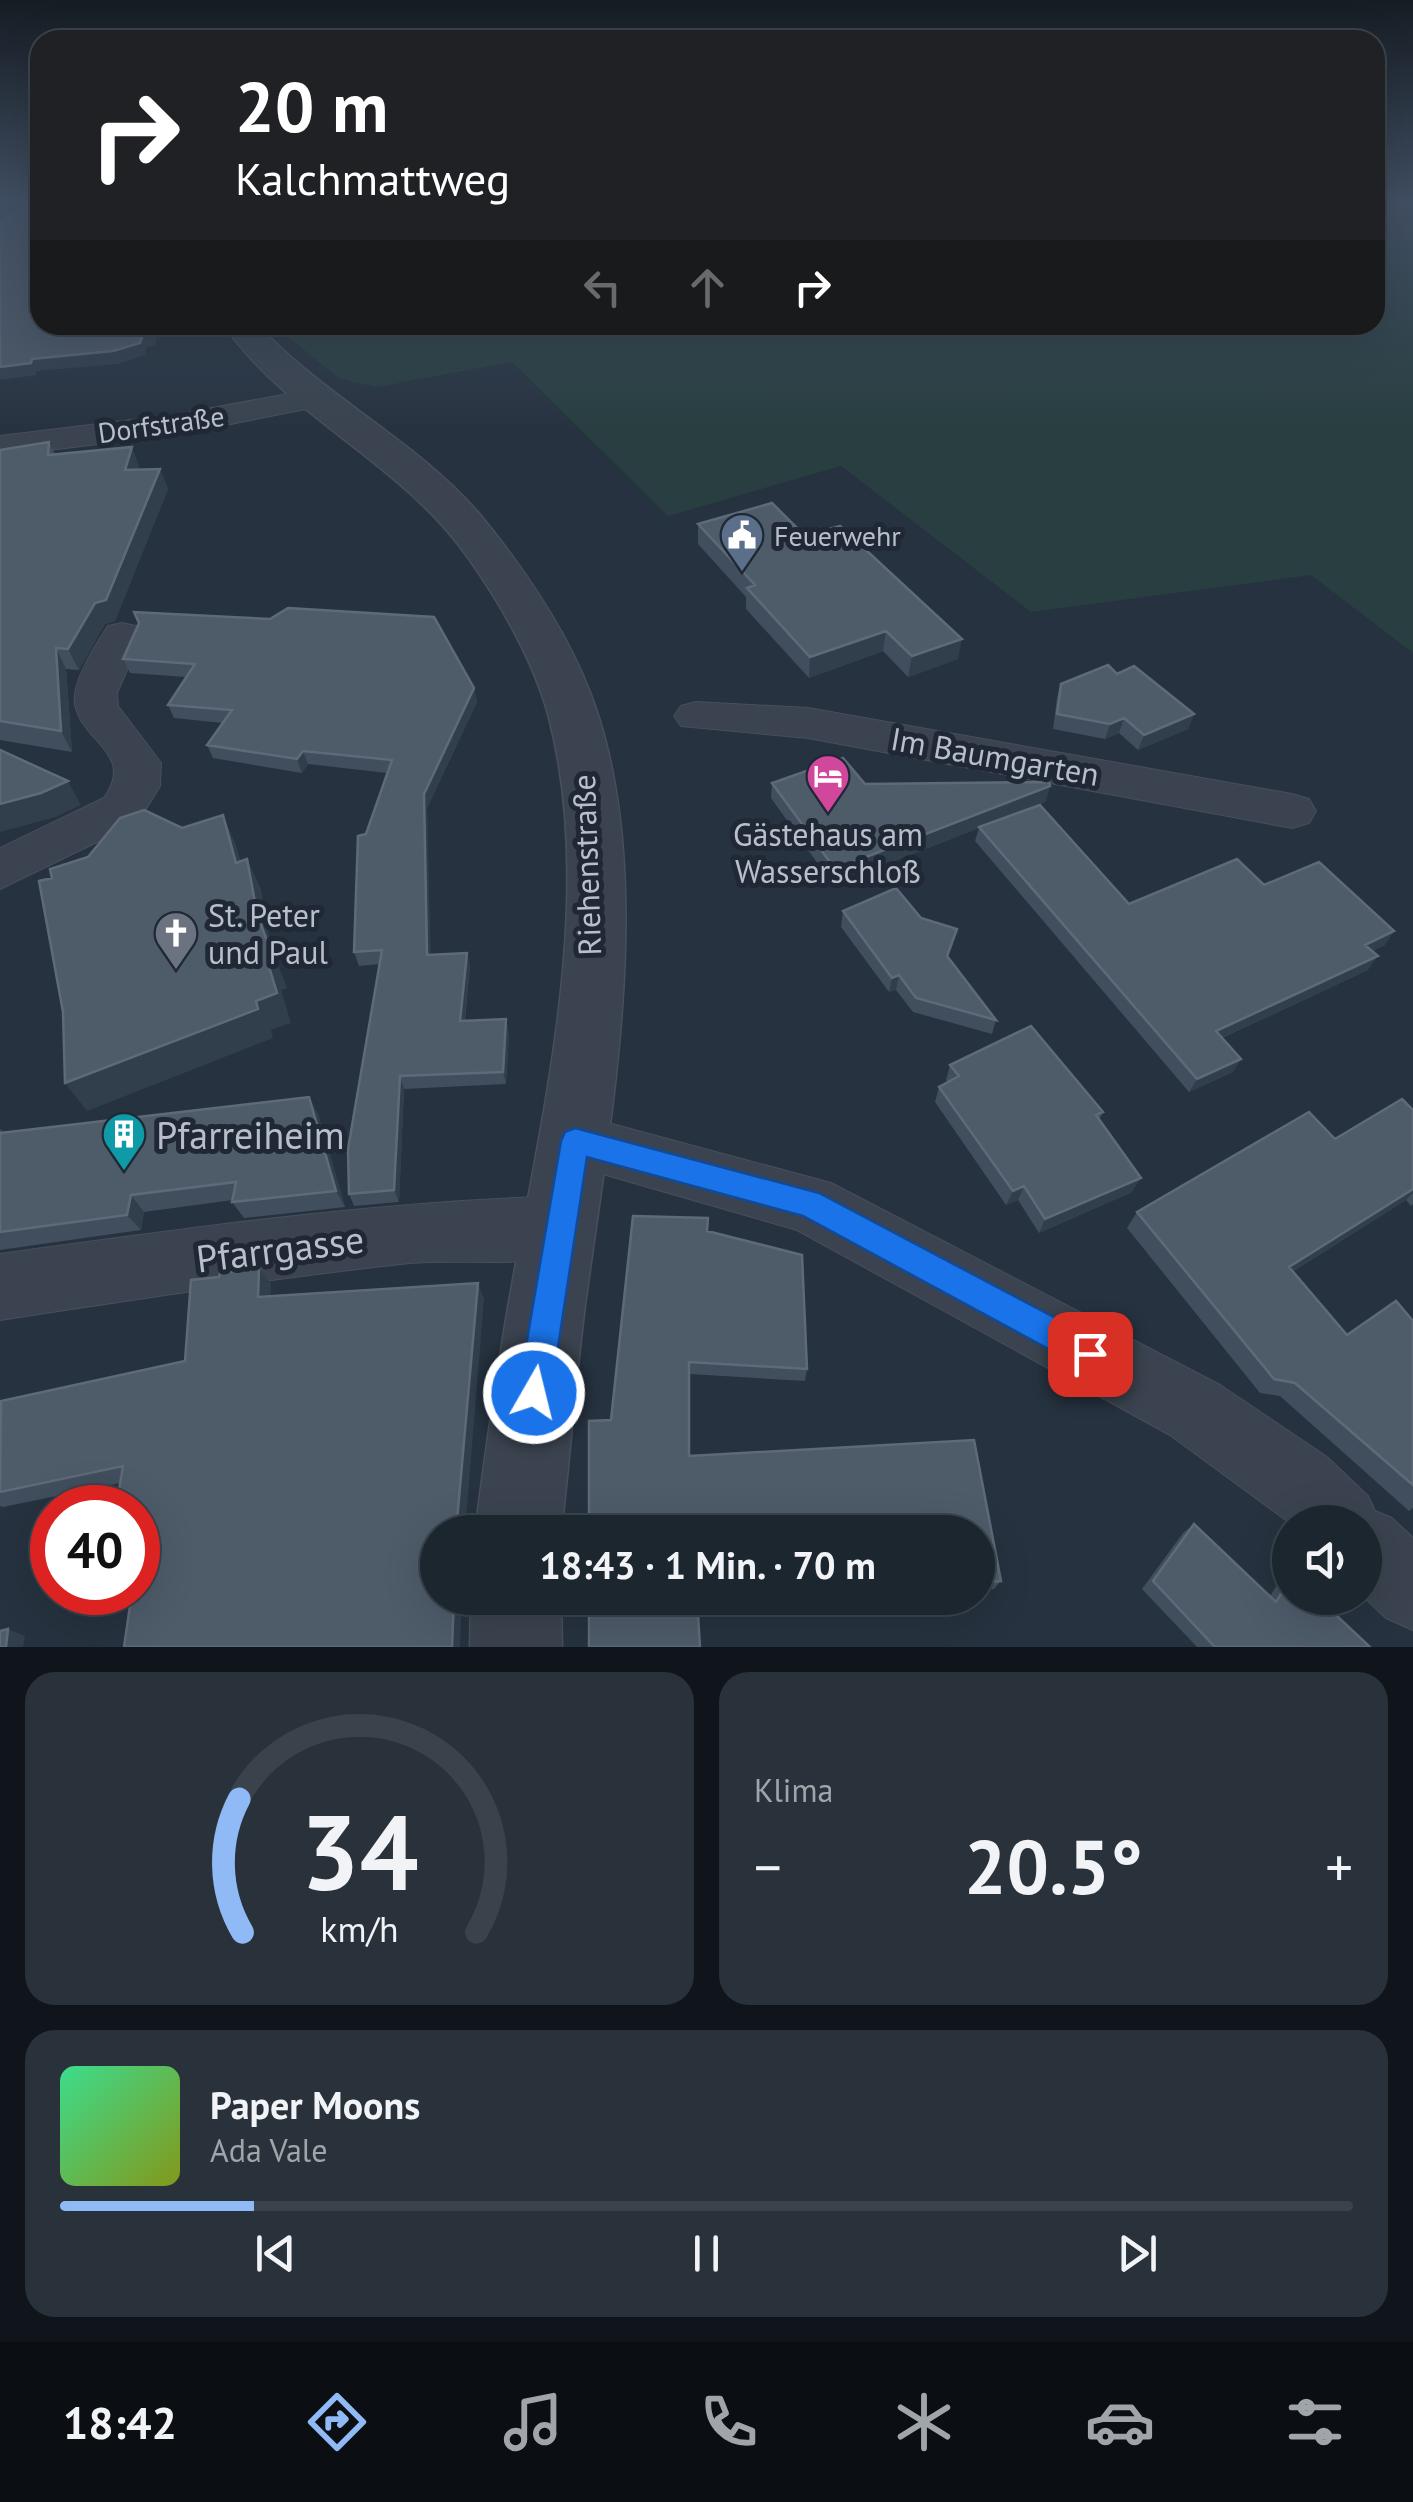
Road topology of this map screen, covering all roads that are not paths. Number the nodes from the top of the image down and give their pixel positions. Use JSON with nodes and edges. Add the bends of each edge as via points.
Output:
{"nodes":[{"id":1,"x":251,"y":335,"type":"edge"},
{"id":2,"x":320,"y":397,"type":"junction"},
{"id":3,"x":0,"y":446,"type":"edge"},
{"id":4,"x":122,"y":634,"type":"dead end"},
{"id":5,"x":696,"y":716,"type":"dead end"},
{"id":6,"x":1292,"y":811,"type":"dead end"},
{"id":7,"x":0,"y":870,"type":"edge"},
{"id":8,"x":575,"y":1141,"type":"junction"},
{"id":9,"x":562,"y":1228,"type":"junction"},
{"id":10,"x":0,"y":1287,"type":"edge"},
{"id":11,"x":1324,"y":1505,"type":"edge"},
{"id":12,"x":520,"y":1515,"type":"edge"},
{"id":13,"x":1382,"y":1561,"type":"edge"},
{"id":14,"x":1413,"y":1591,"type":"edge"},
{"id":15,"x":516,"y":1615,"type":"edge"},
{"id":16,"x":516,"y":1647,"type":"edge"}],
"edges":[{"from":1,"to":2,"type":"street","name":"Riehenstraße"},
{"from":2,"to":3,"type":"street","name":"Dorfstraße","via":[[180,424]]},
{"from":2,"to":8,"type":"street","name":"Riehenstraße","via":[[463,521],[524,606],[580,742],[593,937]]},
{"from":4,"to":7,"type":"street","via":[[96,693],[97,708],[138,763],[137,786],[121,810]]},
{"from":5,"to":6,"type":"street","name":"Im Baumgarten","via":[[808,723]]},
{"from":8,"to":9,"type":"street","name":"Riehenstraße"},
{"from":8,"to":11,"type":"street","via":[[808,1204],[1195,1410]]},
{"from":9,"to":10,"type":"street","name":"Pfarrgasse","via":[[426,1231],[285,1245]]},
{"from":9,"to":12,"type":"street","name":"Riehenstraße"},
{"from":13,"to":14,"type":"street"},
{"from":15,"to":16,"type":"street"}]}
